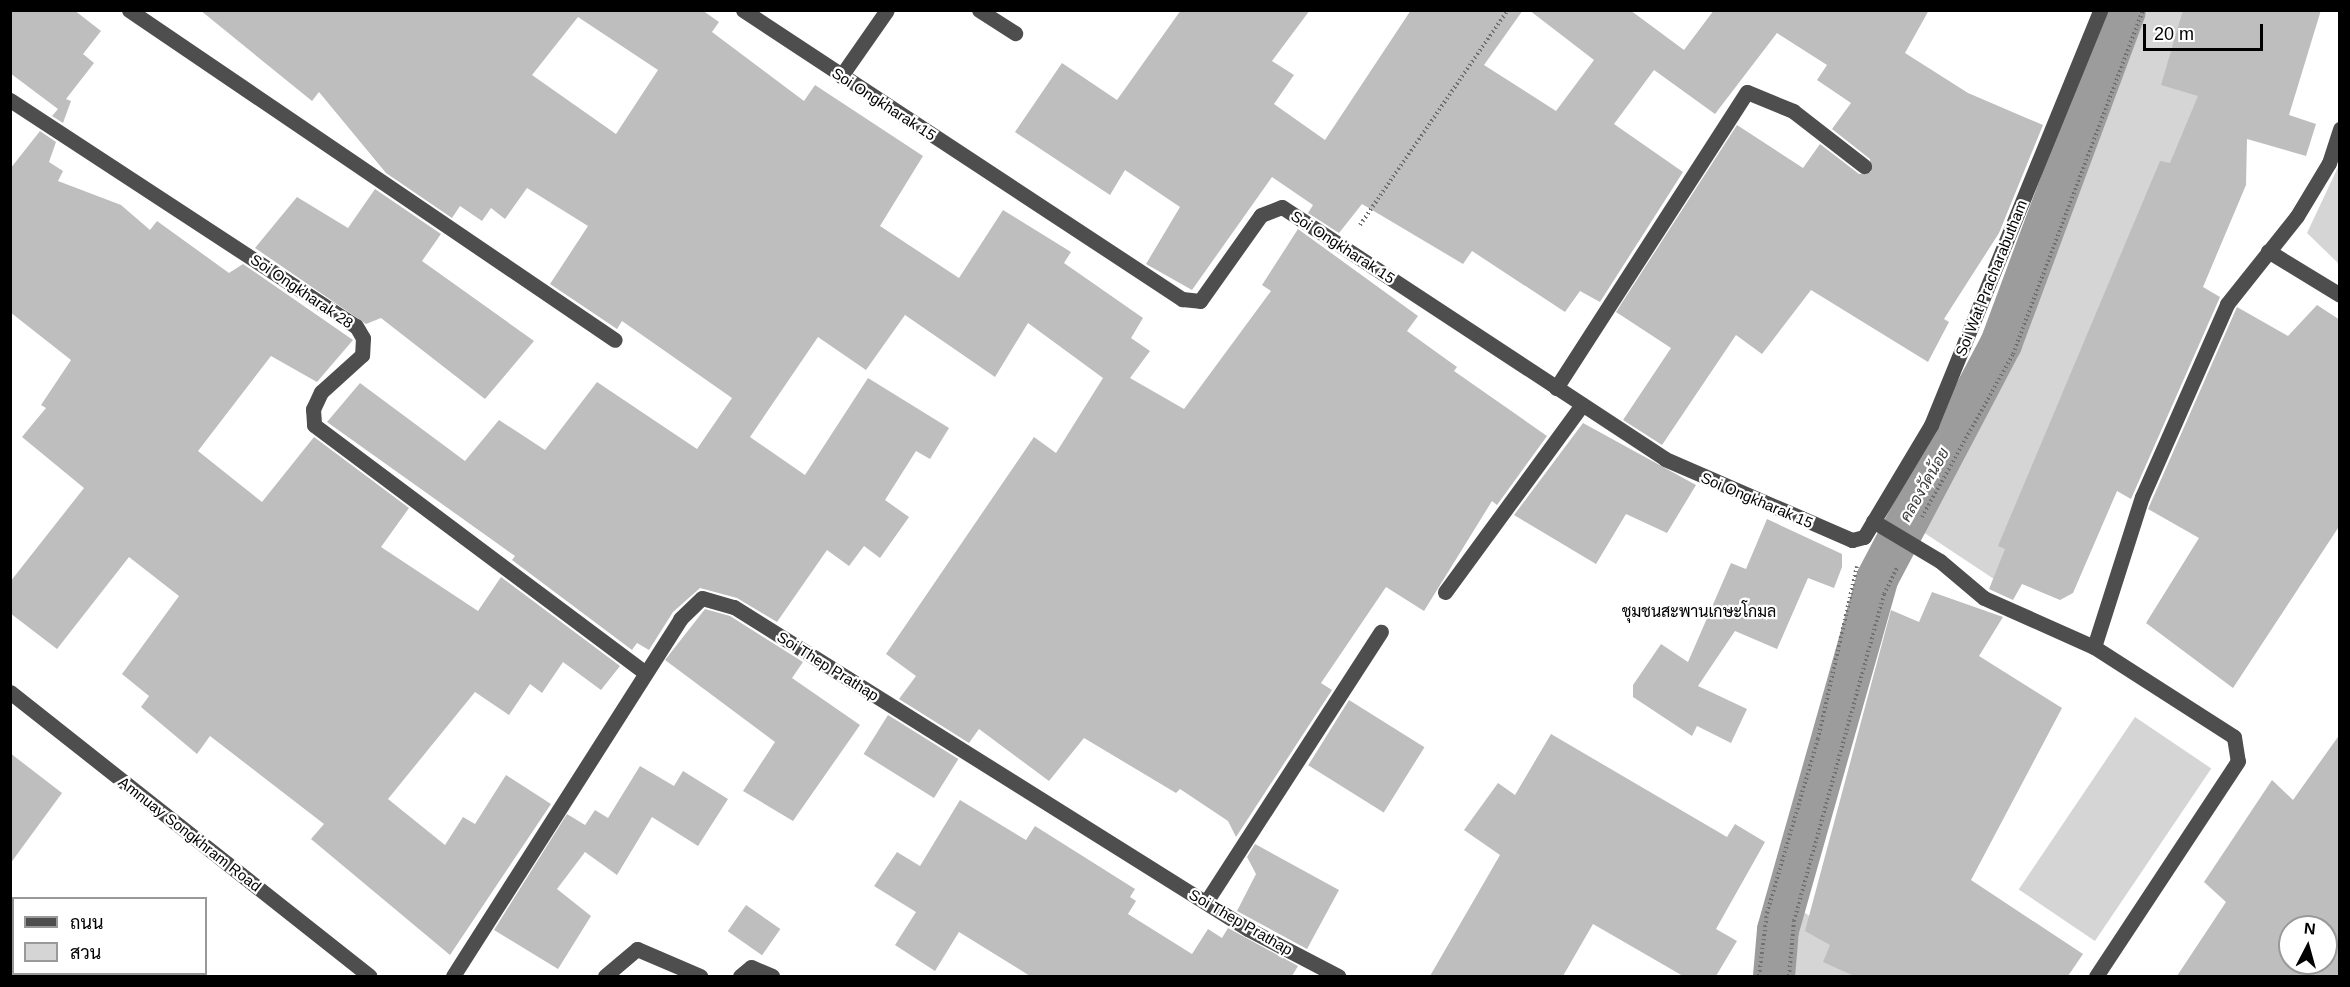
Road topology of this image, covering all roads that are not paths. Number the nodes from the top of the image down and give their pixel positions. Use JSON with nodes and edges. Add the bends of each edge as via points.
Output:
{"nodes":[{"id":1,"x":129,"y":10,"type":"edge"},
{"id":2,"x":743,"y":10,"type":"edge"},
{"id":3,"x":886,"y":10,"type":"edge"},
{"id":4,"x":979,"y":10,"type":"edge"},
{"id":5,"x":2100,"y":10,"type":"edge"},
{"id":6,"x":1015,"y":33,"type":"dead end"},
{"id":7,"x":841,"y":76,"type":"junction"},
{"id":8,"x":10,"y":100,"type":"edge"},
{"id":9,"x":2340,"y":129,"type":"edge"},
{"id":10,"x":1864,"y":166,"type":"dead end"},
{"id":11,"x":2268,"y":251,"type":"junction"},
{"id":12,"x":2340,"y":295,"type":"edge"},
{"id":13,"x":615,"y":340,"type":"dead end"},
{"id":14,"x":1556,"y":388,"type":"junction"},
{"id":15,"x":1582,"y":405,"type":"junction"},
{"id":16,"x":1877,"y":523,"type":"junction"},
{"id":17,"x":1864,"y":537,"type":"joint"},
{"id":18,"x":1445,"y":592,"type":"dead end"},
{"id":19,"x":1381,"y":632,"type":"dead end"},
{"id":20,"x":2094,"y":646,"type":"junction"},
{"id":21,"x":646,"y":673,"type":"junction"},
{"id":22,"x":10,"y":692,"type":"edge"},
{"id":23,"x":1206,"y":902,"type":"junction"},
{"id":24,"x":369,"y":976,"type":"edge"},
{"id":25,"x":453,"y":976,"type":"edge"},
{"id":26,"x":605,"y":976,"type":"edge"},
{"id":27,"x":700,"y":976,"type":"edge"},
{"id":28,"x":740,"y":976,"type":"edge"},
{"id":29,"x":772,"y":976,"type":"edge"},
{"id":30,"x":1338,"y":976,"type":"edge"},
{"id":31,"x":2096,"y":976,"type":"edge"}],
"edges":[{"from":1,"to":13,"type":"street"},
{"from":2,"to":7,"type":"street","name":"Soi Ongkharak 15"},
{"from":3,"to":7,"type":"street"},
{"from":4,"to":6,"type":"street"},
{"from":5,"to":16,"type":"street","name":"Soi Wat Pracharabutham","via":[[1930,425]]},
{"from":7,"to":14,"type":"street","name":"Soi Ongkharak 15","via":[[1182,299],[1200,301],[1270,208],[1282,207]]},
{"from":8,"to":21,"type":"street","name":"Soi Ongkharak 28","via":[[356,326],[363,338],[362,356],[321,392],[312,409],[314,425]]},
{"from":9,"to":11,"type":"street","via":[[2329,163]]},
{"from":10,"to":14,"type":"street","via":[[1793,111],[1747,92]]},
{"from":11,"to":12,"type":"street"},
{"from":11,"to":20,"type":"street","via":[[2227,304],[2151,476]]},
{"from":14,"to":15,"type":"street","name":"Soi Ongkharak 15"},
{"from":15,"to":17,"type":"street","name":"Soi Ongkharak 15","via":[[1699,475],[1842,536]]},
{"from":15,"to":18,"type":"street"},
{"from":16,"to":17,"type":"street","name":"Soi Wat Pracharabutham"},
{"from":16,"to":20,"type":"street","via":[[1908,541],[1984,598]]},
{"from":19,"to":23,"type":"street"},
{"from":20,"to":31,"type":"street","via":[[2234,737],[2238,761]]},
{"from":21,"to":23,"type":"street","name":"Soi Thep Prathap","via":[[680,619],[702,598],[734,607]]},
{"from":21,"to":25,"type":"street","name":"Soi Thep Prathap"},
{"from":22,"to":24,"type":"street","name":"Amnuay Songkhram Road"},
{"from":23,"to":30,"type":"street","name":"Soi Thep Prathap"},
{"from":26,"to":27,"type":"street","via":[[637,950]]},
{"from":28,"to":29,"type":"street","via":[[751,967]]}]}
